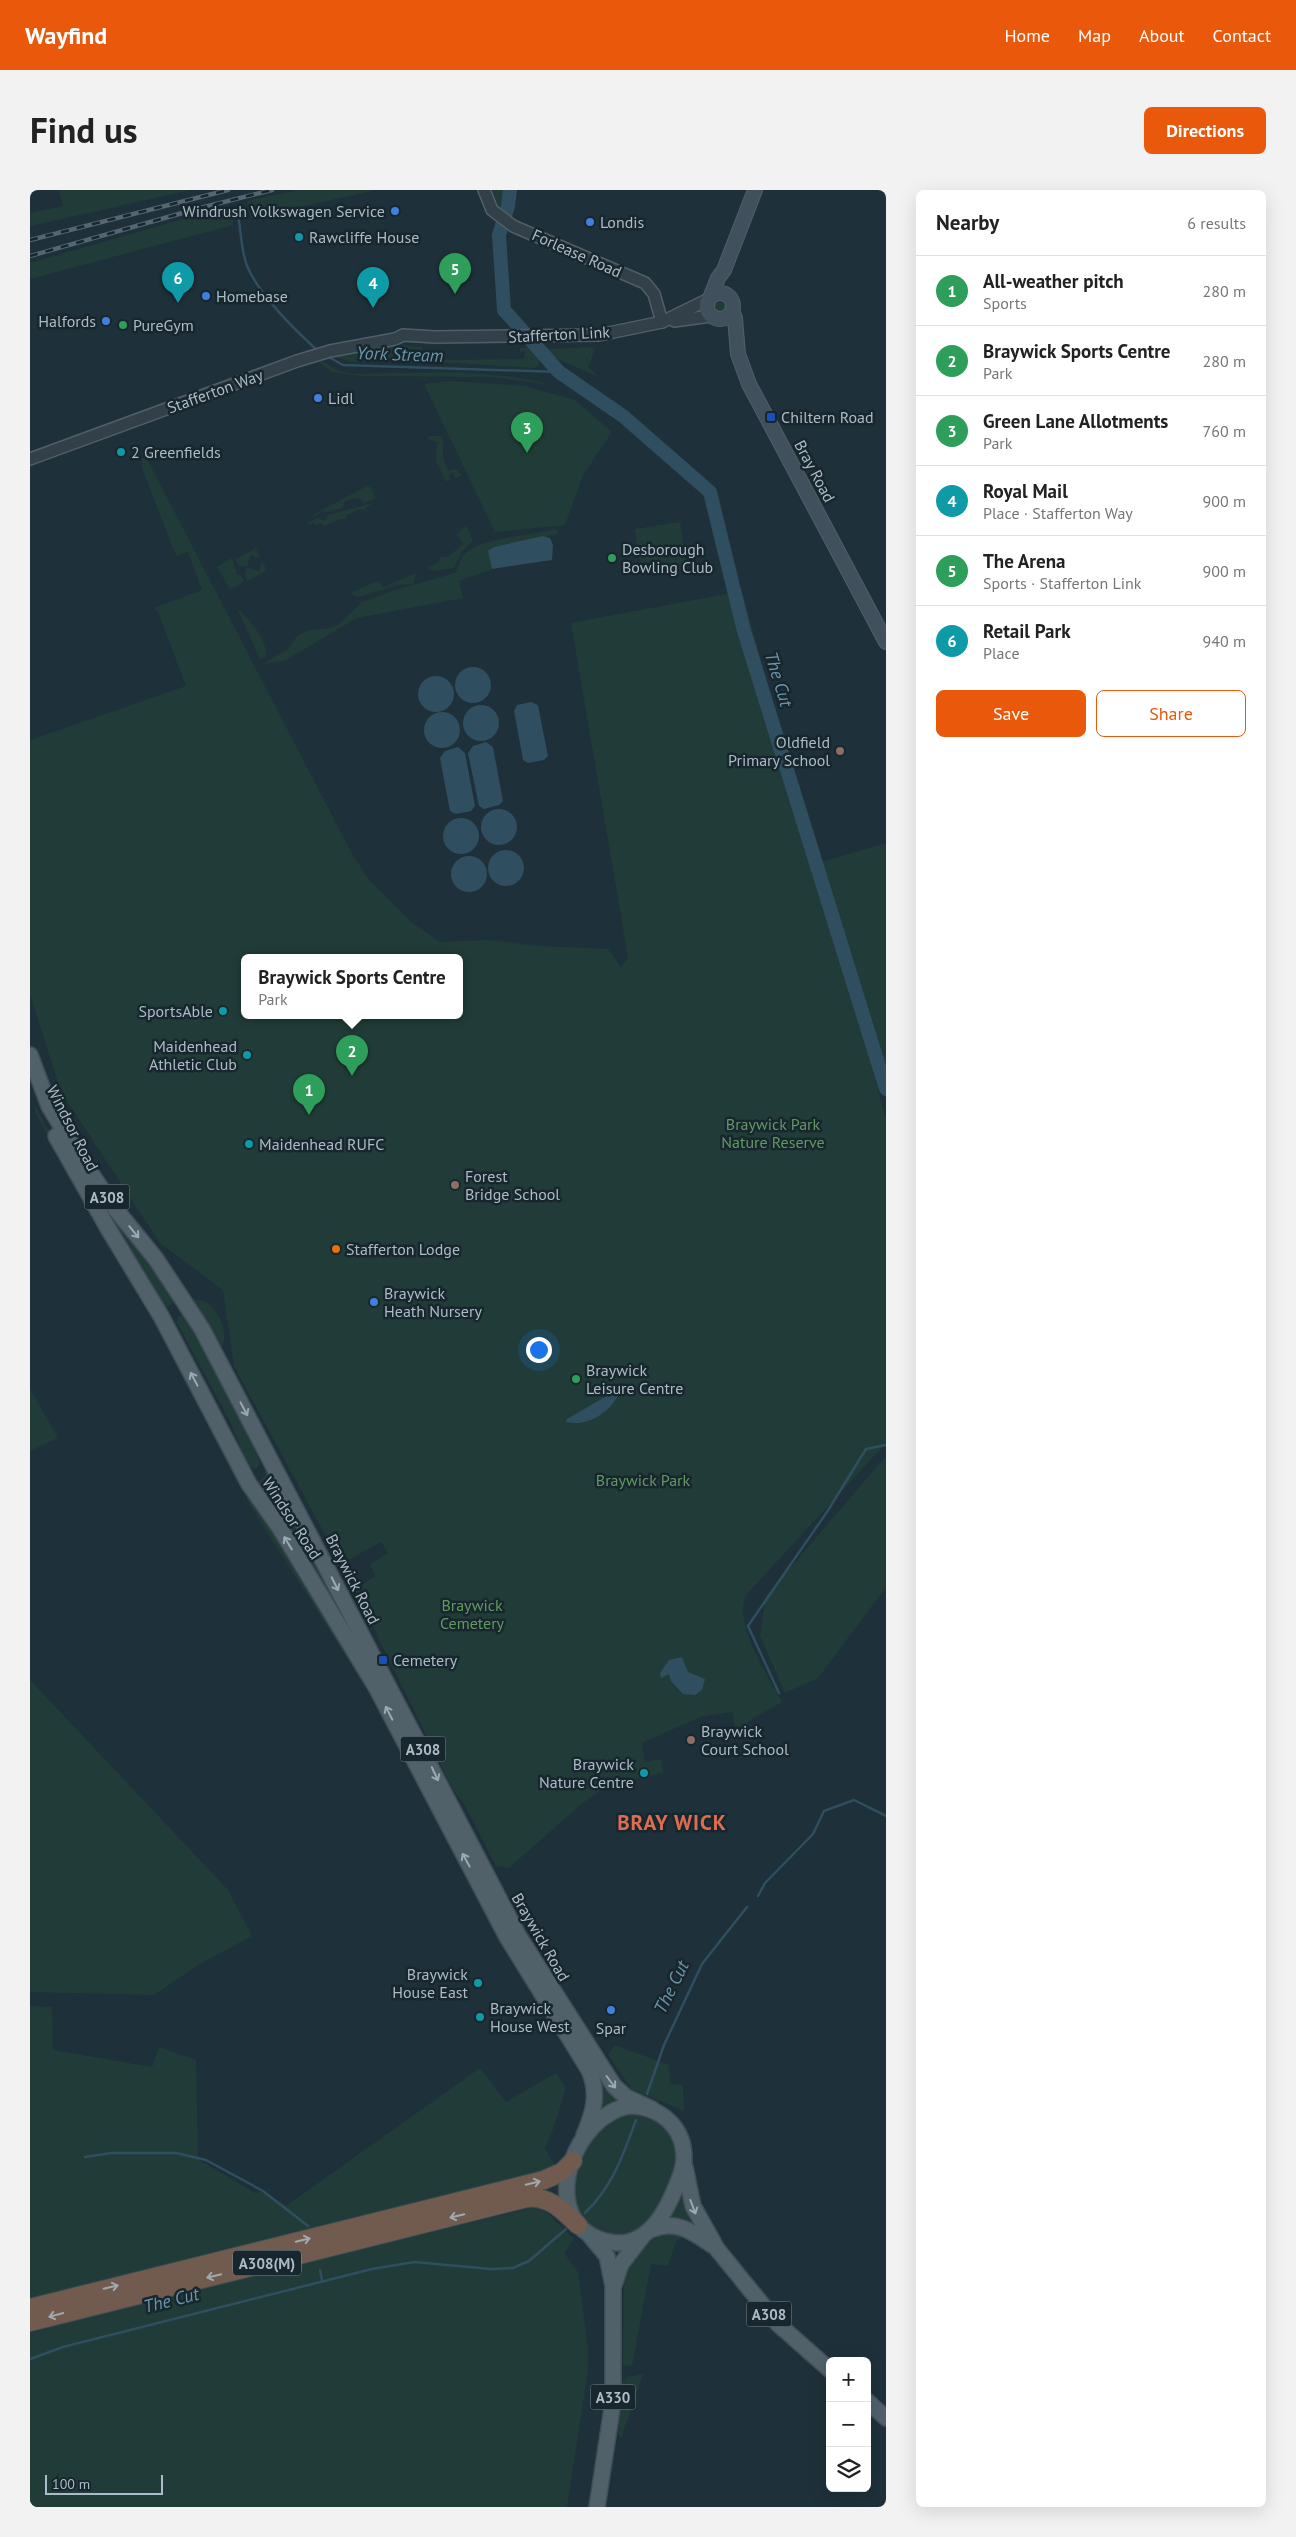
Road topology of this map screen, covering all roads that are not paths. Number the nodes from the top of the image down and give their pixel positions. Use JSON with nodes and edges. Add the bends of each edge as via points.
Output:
{"nodes":[{"id":1,"x":755,"y":190,"type":"edge"},
{"id":2,"x":485,"y":193,"type":"edge"},
{"id":3,"x":724,"y":270,"type":"junction"},
{"id":4,"x":712,"y":293,"type":"junction"},
{"id":5,"x":727,"y":296,"type":"junction"},
{"id":6,"x":732,"y":311,"type":"junction"},
{"id":7,"x":715,"y":318,"type":"junction"},
{"id":8,"x":662,"y":322,"type":"junction"},
{"id":9,"x":403,"y":335,"type":"joint"},
{"id":10,"x":736,"y":342,"type":"junction"},
{"id":11,"x":30,"y":459,"type":"edge"},
{"id":12,"x":886,"y":642,"type":"edge"},
{"id":13,"x":30,"y":1055,"type":"edge"},
{"id":14,"x":30,"y":1079,"type":"edge"},
{"id":15,"x":652,"y":2109,"type":"junction"},
{"id":16,"x":584,"y":2135,"type":"junction"},
{"id":17,"x":684,"y":2160,"type":"junction"},
{"id":18,"x":573,"y":2161,"type":"junction"},
{"id":19,"x":579,"y":2226,"type":"junction"},
{"id":20,"x":647,"y":2233,"type":"junction"},
{"id":21,"x":717,"y":2249,"type":"junction"},
{"id":22,"x":613,"y":2286,"type":"junction"},
{"id":23,"x":30,"y":2308,"type":"edge"},
{"id":24,"x":30,"y":2322,"type":"edge"},
{"id":25,"x":826,"y":2366,"type":"edge"},
{"id":26,"x":868,"y":2402,"type":"edge"},
{"id":27,"x":886,"y":2418,"type":"edge"},
{"id":28,"x":597,"y":2507,"type":"edge"}],
"edges":[{"from":1,"to":3,"type":"main road"},
{"from":2,"to":8,"type":"street","name":"Forlease Road","via":[[492,210],[513,226],[645,283],[654,294]]},
{"from":3,"to":4,"type":"main road"},
{"from":3,"to":5,"type":"main road"},
{"from":4,"to":5,"type":"main road"},
{"from":4,"to":7,"type":"main road","via":[[707,310]]},
{"from":4,"to":8,"type":"street","name":"Stafferton Link"},
{"from":5,"to":6,"type":"main road","via":[[732,303]]},
{"from":6,"to":7,"type":"main road","via":[[726,318]]},
{"from":6,"to":10,"type":"main road","name":"Bray Road"},
{"from":7,"to":8,"type":"street"},
{"from":7,"to":10,"type":"main road"},
{"from":8,"to":9,"type":"street","name":"Stafferton Link","via":[[598,335]]},
{"from":9,"to":11,"type":"street","name":"Stafferton Way","via":[[297,361]]},
{"from":10,"to":12,"type":"main road","name":"Bray Road","via":[[749,384]]},
{"from":13,"to":15,"type":"main road","name":"Braywick Road","number":"A308","one_way":true,"via":[[49,1106],[82,1160],[113,1206],[156,1259],[202,1329],[532,1959],[610,2082],[626,2097]]},
{"from":16,"to":14,"type":"main road","name":"Windsor Road","number":"A308","one_way":true,"via":[[595,2101],[594,2082],[589,2070],[507,1937],[376,1687],[280,1528],[249,1484],[161,1316],[76,1173],[42,1110]]},
{"from":15,"to":16,"type":"main road","via":[[629,2106],[615,2109]]},
{"from":15,"to":17,"type":"main road","via":[[668,2119],[677,2130]]},
{"from":16,"to":18,"type":"main road"},
{"from":17,"to":20,"type":"main road","via":[[681,2176],[666,2210]]},
{"from":17,"to":21,"type":"main road","number":"A308","one_way":true,"via":[[692,2206]]},
{"from":18,"to":19,"type":"main road","via":[[566,2191]]},
{"from":23,"to":18,"type":"highway","number":"A308(M)","one_way":true,"via":[[544,2180],[562,2172]]},
{"from":19,"to":20,"type":"main road","via":[[610,2242],[625,2242]]},
{"from":19,"to":22,"type":"main road","number":"A330","via":[[605,2252]]},
{"from":19,"to":24,"type":"highway","number":"A308(M)","one_way":true,"via":[[549,2201],[527,2198]]},
{"from":20,"to":21,"type":"main road","number":"A308","via":[[669,2225],[681,2227]]},
{"from":20,"to":22,"type":"main road","number":"A330","via":[[622,2264]]},
{"from":21,"to":25,"type":"main road","number":"A308","via":[[778,2324]]},
{"from":22,"to":28,"type":"main road","number":"A330","via":[[612,2415]]},
{"from":26,"to":27,"type":"main road"}]}
